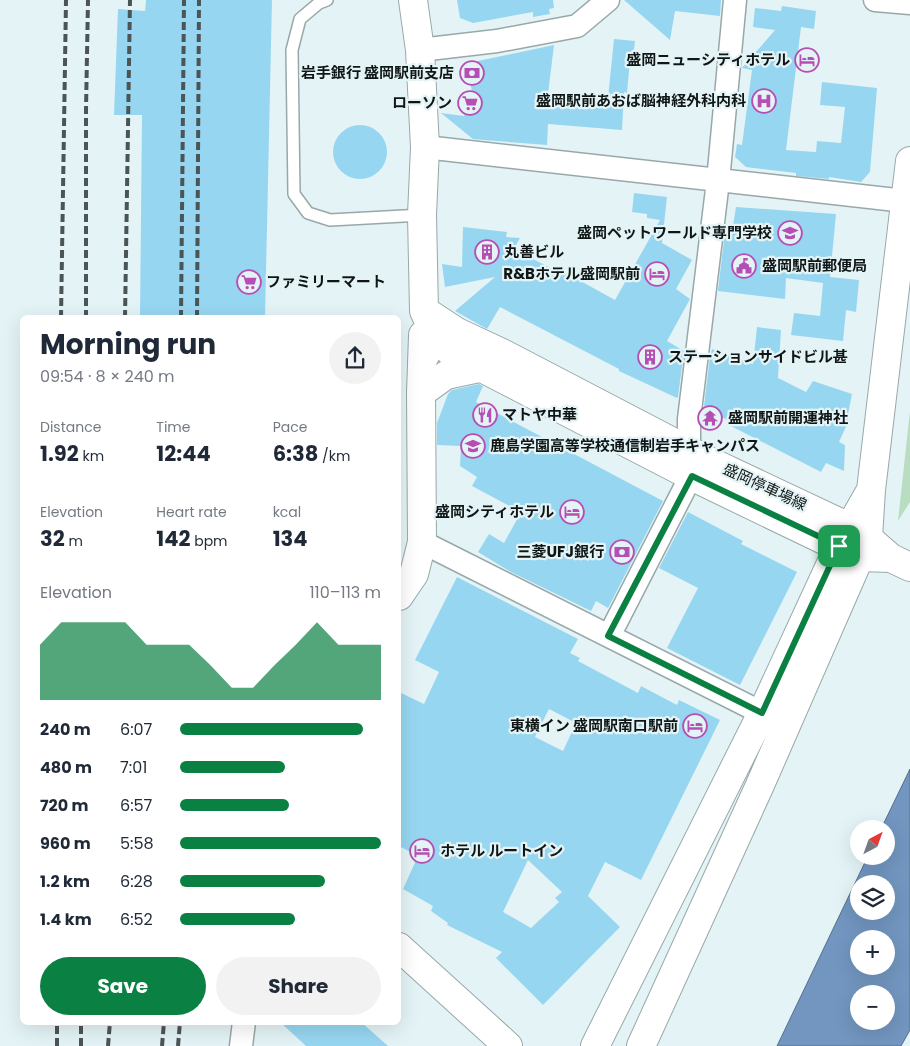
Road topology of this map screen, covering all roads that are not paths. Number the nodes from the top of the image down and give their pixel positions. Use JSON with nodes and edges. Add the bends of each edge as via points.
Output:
{"nodes":[{"id":1,"x":327,"y":0,"type":"edge"},
{"id":2,"x":413,"y":0,"type":"edge"},
{"id":3,"x":608,"y":0,"type":"edge"},
{"id":4,"x":735,"y":0,"type":"edge"},
{"id":5,"x":875,"y":0,"type":"edge"},
{"id":6,"x":910,"y":3,"type":"edge"},
{"id":7,"x":420,"y":50,"type":"junction"},
{"id":8,"x":425,"y":147,"type":"junction"},
{"id":9,"x":910,"y":161,"type":"edge"},
{"id":10,"x":718,"y":181,"type":"junction"},
{"id":11,"x":904,"y":201,"type":"junction"},
{"id":12,"x":422,"y":215,"type":"junction"},
{"id":13,"x":424,"y":311,"type":"junction"},
{"id":14,"x":439,"y":343,"type":"junction"},
{"id":15,"x":479,"y":368,"type":"junction"},
{"id":16,"x":421,"y":393,"type":"junction"},
{"id":17,"x":689,"y":449,"type":"junction"},
{"id":18,"x":692,"y":476,"type":"junction"},
{"id":19,"x":422,"y":542,"type":"junction"},
{"id":20,"x":854,"y":542,"type":"junction"},
{"id":21,"x":901,"y":562,"type":"edge"},
{"id":22,"x":401,"y":593,"type":"edge"},
{"id":23,"x":608,"y":636,"type":"junction"},
{"id":24,"x":762,"y":713,"type":"junction"},
{"id":25,"x":401,"y":949,"type":"edge"},
{"id":26,"x":244,"y":1025,"type":"edge"},
{"id":27,"x":241,"y":1046,"type":"edge"},
{"id":28,"x":508,"y":1046,"type":"edge"},
{"id":29,"x":595,"y":1046,"type":"edge"},
{"id":30,"x":642,"y":1046,"type":"edge"}],
"edges":[{"from":1,"to":12,"type":"lane","via":[[300,19],[292,50],[294,194],[308,213],[330,220]]},
{"from":2,"to":7,"type":"street"},
{"from":3,"to":7,"type":"street","via":[[577,26],[497,41]]},
{"from":4,"to":10,"type":"street"},
{"from":5,"to":6,"type":"street"},
{"from":7,"to":8,"type":"street"},
{"from":8,"to":10,"type":"street"},
{"from":8,"to":12,"type":"street"},
{"from":9,"to":11,"type":"street"},
{"from":10,"to":11,"type":"street"},
{"from":10,"to":17,"type":"street"},
{"from":11,"to":20,"type":"street","via":[[871,490]]},
{"from":12,"to":13,"type":"street"},
{"from":13,"to":14,"type":"street","name":"盛岡停車場線"},
{"from":13,"to":14,"type":"street"},
{"from":14,"to":15,"type":"street","name":"盛岡停車場線"},
{"from":14,"to":16,"type":"street"},
{"from":14,"to":17,"type":"street","name":"盛岡停車場線","via":[[504,354]]},
{"from":15,"to":16,"type":"street","via":[[446,375]]},
{"from":15,"to":18,"type":"street","name":"盛岡停車場線"},
{"from":16,"to":19,"type":"street"},
{"from":17,"to":20,"type":"street","name":"盛岡停車場線"},
{"from":18,"to":20,"type":"street","name":"盛岡停車場線"},
{"from":18,"to":23,"type":"street"},
{"from":19,"to":22,"type":"street","via":[[414,574]]},
{"from":19,"to":23,"type":"street"},
{"from":20,"to":21,"type":"street","name":"盛岡停車場線"},
{"from":20,"to":24,"type":"street"},
{"from":20,"to":30,"type":"street","via":[[760,785]]},
{"from":23,"to":24,"type":"street"},
{"from":24,"to":29,"type":"street"},
{"from":25,"to":28,"type":"street"},
{"from":26,"to":27,"type":"street"}]}
